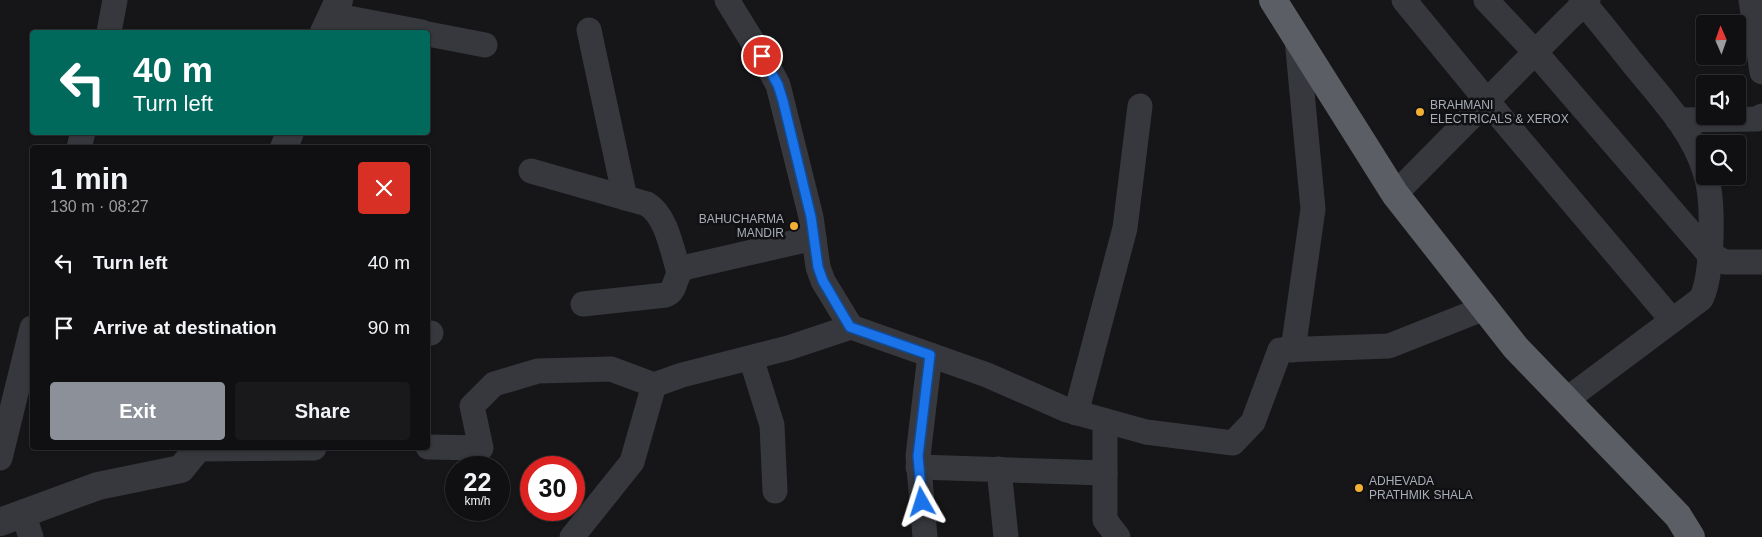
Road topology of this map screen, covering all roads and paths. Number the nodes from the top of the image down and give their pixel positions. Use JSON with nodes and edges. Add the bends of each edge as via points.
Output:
{"nodes":[{"id":1,"x":116,"y":0,"type":"edge"},
{"id":2,"x":727,"y":0,"type":"edge"},
{"id":3,"x":1273,"y":0,"type":"edge"},
{"id":4,"x":1404,"y":0,"type":"edge"},
{"id":5,"x":1486,"y":0,"type":"edge"},
{"id":6,"x":1751,"y":0,"type":"edge"},
{"id":7,"x":1585,"y":1,"type":"edge"},
{"id":8,"x":332,"y":16,"type":"edge"},
{"id":9,"x":109,"y":30,"type":"edge"},
{"id":10,"x":411,"y":30,"type":"edge"},
{"id":11,"x":589,"y":30,"type":"dead end"},
{"id":12,"x":430,"y":34,"type":"edge"},
{"id":13,"x":1297,"y":40,"type":"junction"},
{"id":14,"x":485,"y":45,"type":"dead end"},
{"id":15,"x":1535,"y":52,"type":"junction"},
{"id":16,"x":1762,"y":72,"type":"edge"},
{"id":17,"x":1487,"y":101,"type":"junction"},
{"id":18,"x":1140,"y":106,"type":"dead end"},
{"id":19,"x":1762,"y":116,"type":"edge"},
{"id":20,"x":1678,"y":120,"type":"junction"},
{"id":21,"x":1696,"y":149,"type":"edge"},
{"id":22,"x":530,"y":171,"type":"dead end"},
{"id":23,"x":1709,"y":185,"type":"edge"},
{"id":24,"x":1395,"y":194,"type":"junction"},
{"id":25,"x":625,"y":198,"type":"junction"},
{"id":26,"x":814,"y":238,"type":"junction"},
{"id":27,"x":1709,"y":254,"type":"junction"},
{"id":28,"x":1762,"y":262,"type":"edge"},
{"id":29,"x":679,"y":272,"type":"junction"},
{"id":30,"x":582,"y":304,"type":"dead end"},
{"id":31,"x":1485,"y":308,"type":"junction"},
{"id":32,"x":1672,"y":320,"type":"junction"},
{"id":33,"x":850,"y":327,"type":"junction"},
{"id":34,"x":30,"y":336,"type":"edge"},
{"id":35,"x":1294,"y":350,"type":"junction"},
{"id":36,"x":930,"y":355,"type":"junction"},
{"id":37,"x":750,"y":358,"type":"junction"},
{"id":38,"x":654,"y":384,"type":"junction"},
{"id":39,"x":1566,"y":400,"type":"junction"},
{"id":40,"x":1076,"y":413,"type":"junction"},
{"id":41,"x":1105,"y":421,"type":"junction"},
{"id":42,"x":430,"y":447,"type":"edge"},
{"id":43,"x":195,"y":450,"type":"edge"},
{"id":44,"x":0,"y":458,"type":"edge"},
{"id":45,"x":918,"y":467,"type":"junction"},
{"id":46,"x":999,"y":469,"type":"junction"},
{"id":47,"x":1105,"y":473,"type":"junction"},
{"id":48,"x":775,"y":491,"type":"dead end"},
{"id":49,"x":18,"y":524,"type":"edge"},
{"id":50,"x":572,"y":537,"type":"edge"},
{"id":51,"x":925,"y":537,"type":"edge"},
{"id":52,"x":1006,"y":537,"type":"edge"},
{"id":53,"x":1118,"y":537,"type":"edge"},
{"id":54,"x":1692,"y":537,"type":"edge"}],
"edges":[{"from":1,"to":9,"type":"street"},
{"from":2,"to":26,"type":"street","via":[[778,85]]},
{"from":3,"to":13,"type":"highway"},
{"from":4,"to":17,"type":"street"},
{"from":5,"to":15,"type":"street"},
{"from":6,"to":16,"type":"street"},
{"from":7,"to":15,"type":"street"},
{"from":7,"to":20,"type":"street"},
{"from":8,"to":10,"type":"street"},
{"from":11,"to":25,"type":"street"},
{"from":12,"to":14,"type":"street"},
{"from":13,"to":24,"type":"highway"},
{"from":13,"to":35,"type":"street","via":[[1314,209]]},
{"from":15,"to":17,"type":"street"},
{"from":15,"to":27,"type":"street"},
{"from":17,"to":24,"type":"street"},
{"from":17,"to":32,"type":"street"},
{"from":18,"to":40,"type":"street","via":[[1125,228]]},
{"from":19,"to":20,"type":"street","via":[[1757,119]]},
{"from":20,"to":21,"type":"street"},
{"from":22,"to":25,"type":"street"},
{"from":23,"to":27,"type":"street","via":[[1712,221]]},
{"from":24,"to":31,"type":"highway"},
{"from":25,"to":29,"type":"street","via":[[647,204],[661,217]]},
{"from":26,"to":29,"type":"street","via":[[687,267]]},
{"from":26,"to":33,"type":"street","via":[[823,281]]},
{"from":27,"to":28,"type":"street","via":[[1725,262]]},
{"from":27,"to":32,"type":"street","via":[[1705,291],[1701,299]]},
{"from":29,"to":30,"type":"street","via":[[673,289],[666,294]]},
{"from":31,"to":35,"type":"street","via":[[1389,346]]},
{"from":31,"to":39,"type":"highway","via":[[1516,348]]},
{"from":32,"to":39,"type":"street"},
{"from":33,"to":36,"type":"street"},
{"from":33,"to":37,"type":"street"},
{"from":34,"to":44,"type":"street"},
{"from":35,"to":41,"type":"street","via":[[1280,350],[1253,422],[1233,443],[1146,432]]},
{"from":36,"to":40,"type":"street"},
{"from":36,"to":45,"type":"street"},
{"from":37,"to":38,"type":"street"},
{"from":37,"to":48,"type":"street","via":[[772,425]]},
{"from":38,"to":42,"type":"street","via":[[611,369],[538,371],[502,381],[494,384],[472,406],[481,448]]},
{"from":38,"to":50,"type":"street","via":[[632,462]]},
{"from":39,"to":54,"type":"highway","via":[[1678,516]]},
{"from":40,"to":41,"type":"street"},
{"from":41,"to":47,"type":"street"},
{"from":43,"to":49,"type":"street","via":[[181,469],[98,486]]},
{"from":45,"to":46,"type":"street"},
{"from":45,"to":51,"type":"street"},
{"from":46,"to":47,"type":"street"},
{"from":46,"to":52,"type":"street"},
{"from":47,"to":53,"type":"street","via":[[1105,520]]}]}
